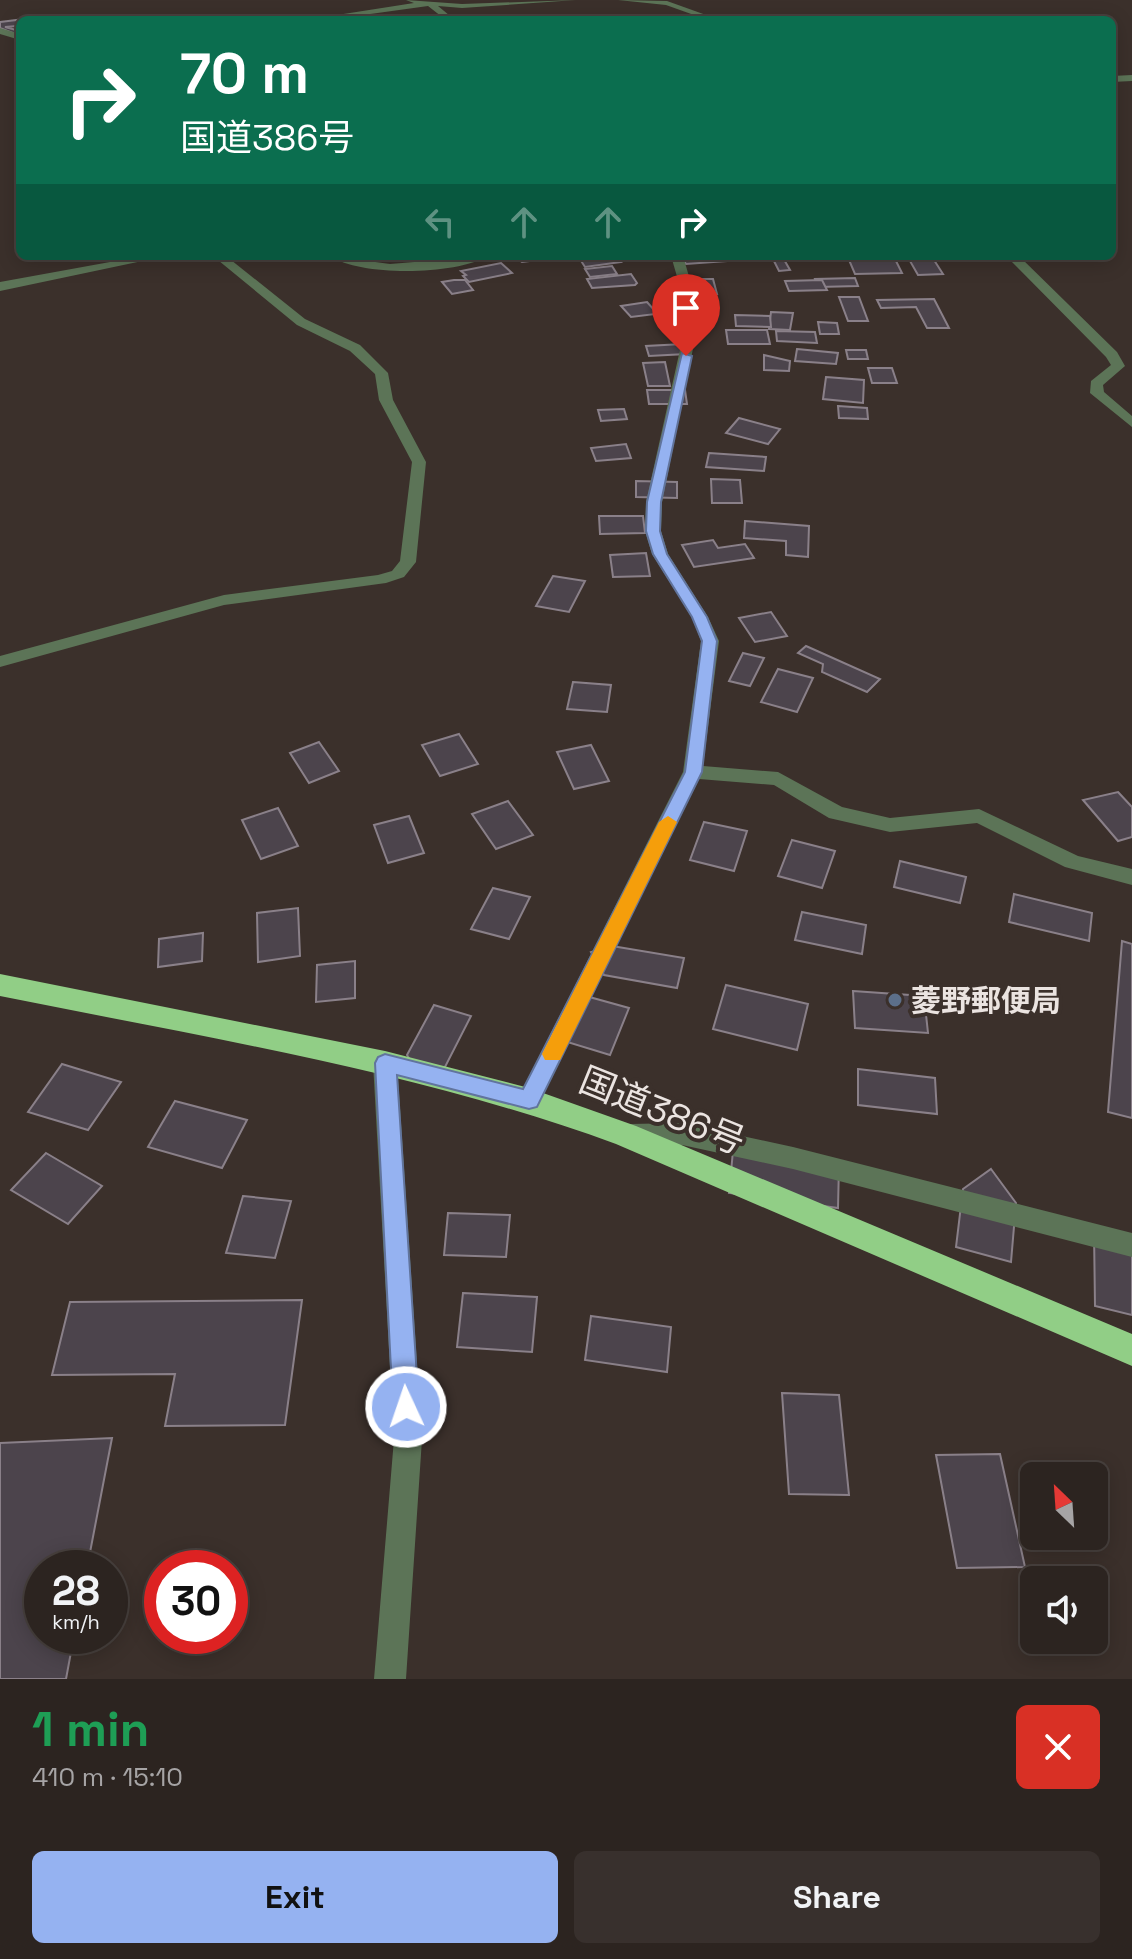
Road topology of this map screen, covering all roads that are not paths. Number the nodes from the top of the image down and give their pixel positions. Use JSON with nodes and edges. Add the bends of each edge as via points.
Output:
{"nodes":[{"id":1,"x":410,"y":0,"type":"edge"},
{"id":2,"x":473,"y":0,"type":"edge"},
{"id":3,"x":572,"y":0,"type":"edge"},
{"id":4,"x":622,"y":0,"type":"edge"},
{"id":5,"x":430,"y":3,"type":"junction"},
{"id":6,"x":462,"y":6,"type":"junction"},
{"id":7,"x":337,"y":16,"type":"edge"},
{"id":8,"x":446,"y":16,"type":"edge"},
{"id":9,"x":704,"y":16,"type":"edge"},
{"id":10,"x":140,"y":260,"type":"edge"},
{"id":11,"x":224,"y":260,"type":"edge"},
{"id":12,"x":345,"y":260,"type":"edge"},
{"id":13,"x":455,"y":260,"type":"edge"},
{"id":14,"x":678,"y":260,"type":"edge"},
{"id":15,"x":1016,"y":260,"type":"edge"},
{"id":16,"x":0,"y":286,"type":"edge"},
{"id":17,"x":1132,"y":423,"type":"edge"},
{"id":18,"x":0,"y":662,"type":"edge"},
{"id":19,"x":693,"y":772,"type":"junction"},
{"id":20,"x":1132,"y":877,"type":"edge"},
{"id":21,"x":0,"y":985,"type":"edge"},
{"id":22,"x":385,"y":1063,"type":"junction"},
{"id":23,"x":529,"y":1100,"type":"junction"},
{"id":24,"x":626,"y":1135,"type":"junction"},
{"id":25,"x":1132,"y":1245,"type":"edge"},
{"id":26,"x":1132,"y":1350,"type":"edge"},
{"id":27,"x":390,"y":1679,"type":"edge"}],
"edges":[{"from":1,"to":5,"type":"street"},
{"from":2,"to":6,"type":"street"},
{"from":3,"to":6,"type":"street"},
{"from":4,"to":9,"type":"street","via":[[667,3]]},
{"from":5,"to":6,"type":"street"},
{"from":5,"to":7,"type":"street"},
{"from":5,"to":8,"type":"street"},
{"from":10,"to":16,"type":"street"},
{"from":11,"to":18,"type":"street","via":[[301,322],[355,348],[381,373],[386,400],[419,462],[408,562],[398,574],[380,580],[224,600]]},
{"from":12,"to":13,"type":"street","via":[[360,267],[398,269]]},
{"from":14,"to":19,"type":"street","via":[[694,314],[654,502],[653,531],[660,554],[710,641]]},
{"from":15,"to":17,"type":"street","via":[[1112,355],[1118,366],[1096,384],[1097,393]]},
{"from":19,"to":20,"type":"street","via":[[778,779],[836,813],[890,825],[979,816],[1072,862]]},
{"from":19,"to":23,"type":"street"},
{"from":21,"to":22,"type":"highway","name":"国道386号"},
{"from":22,"to":23,"type":"highway","name":"国道386号"},
{"from":22,"to":27,"type":"street","via":[[408,1439]]},
{"from":23,"to":24,"type":"highway","name":"国道386号"},
{"from":24,"to":25,"type":"street","via":[[682,1134],[793,1158]]},
{"from":24,"to":26,"type":"highway","name":"国道386号"}]}
